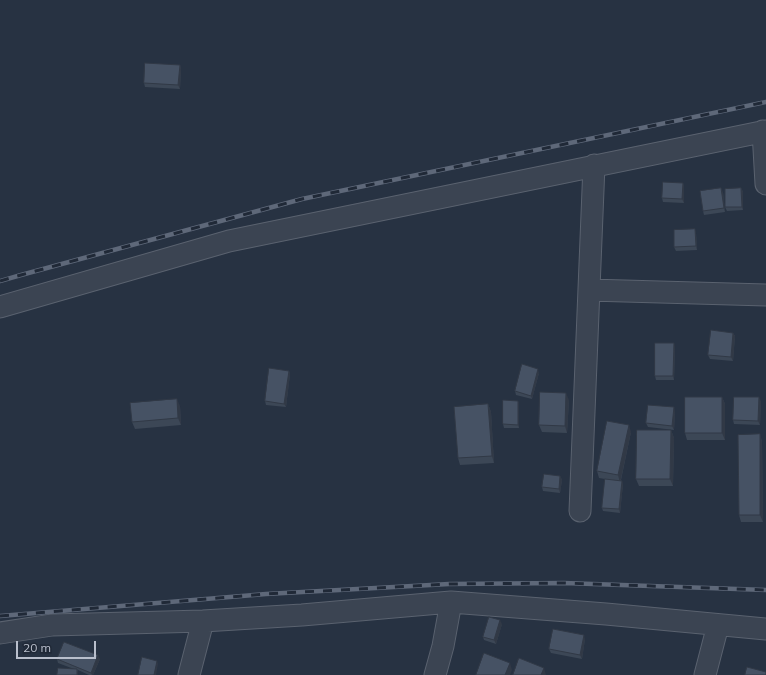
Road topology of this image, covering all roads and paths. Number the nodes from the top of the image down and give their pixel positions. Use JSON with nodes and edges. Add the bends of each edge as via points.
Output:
{"nodes":[{"id":1,"x":765,"y":131,"type":"edge"},
{"id":2,"x":594,"y":165,"type":"junction"},
{"id":3,"x":766,"y":184,"type":"edge"},
{"id":4,"x":589,"y":290,"type":"junction"},
{"id":5,"x":766,"y":295,"type":"edge"},
{"id":6,"x":0,"y":307,"type":"edge"},
{"id":7,"x":580,"y":511,"type":"dead end"},
{"id":8,"x":451,"y":602,"type":"junction"},
{"id":9,"x":203,"y":621,"type":"junction"},
{"id":10,"x":718,"y":625,"type":"junction"},
{"id":11,"x":766,"y":629,"type":"edge"},
{"id":12,"x":0,"y":632,"type":"edge"},
{"id":13,"x":189,"y":675,"type":"edge"},
{"id":14,"x":436,"y":675,"type":"edge"},
{"id":15,"x":705,"y":675,"type":"edge"}],
"edges":[{"from":1,"to":2,"type":"street"},
{"from":1,"to":3,"type":"street"},
{"from":2,"to":4,"type":"street"},
{"from":2,"to":6,"type":"street","via":[[229,241]]},
{"from":4,"to":5,"type":"street"},
{"from":4,"to":7,"type":"street"},
{"from":8,"to":9,"type":"street"},
{"from":8,"to":10,"type":"street"},
{"from":8,"to":14,"type":"street"},
{"from":9,"to":12,"type":"street","via":[[52,625]]},
{"from":9,"to":13,"type":"street"},
{"from":10,"to":11,"type":"street"},
{"from":10,"to":15,"type":"street"}]}
